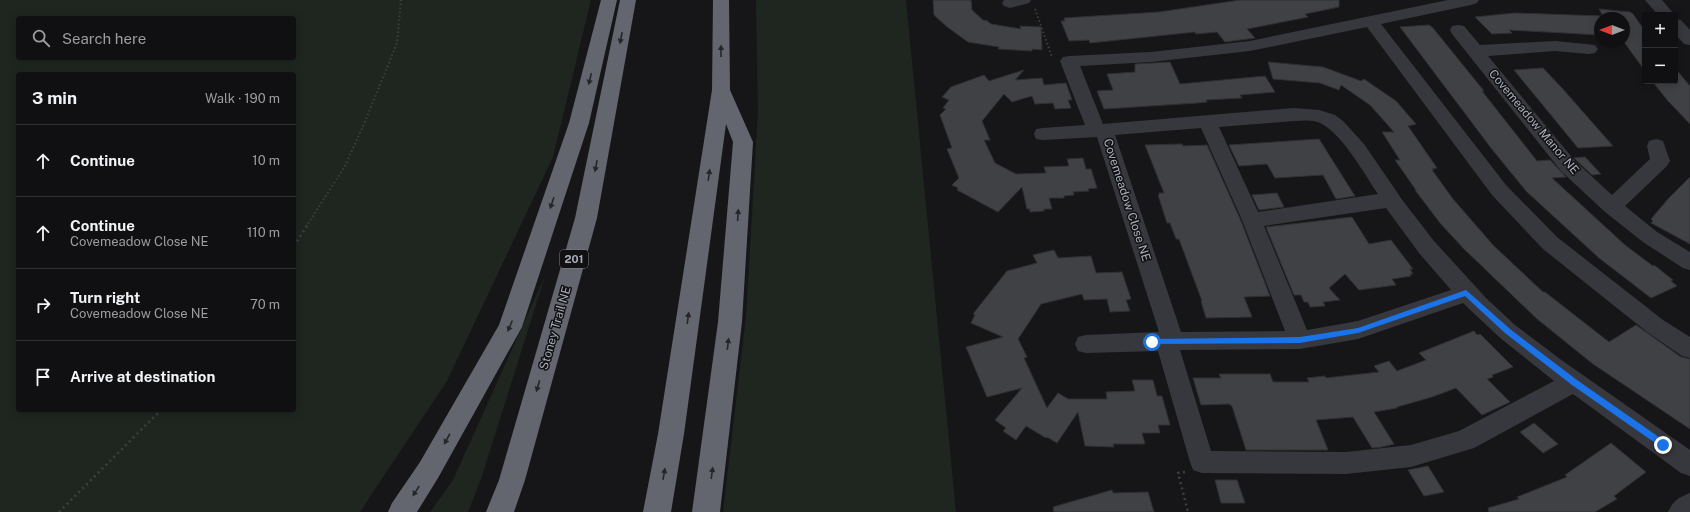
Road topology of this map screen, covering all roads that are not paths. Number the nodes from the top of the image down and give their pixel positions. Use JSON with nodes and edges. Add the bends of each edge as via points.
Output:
{"nodes":[{"id":1,"x":609,"y":0,"type":"edge"},
{"id":2,"x":628,"y":0,"type":"edge"},
{"id":3,"x":721,"y":0,"type":"edge"},
{"id":4,"x":1471,"y":0,"type":"edge"},
{"id":5,"x":1653,"y":0,"type":"edge"},
{"id":6,"x":1664,"y":12,"type":"edge"},
{"id":7,"x":1370,"y":20,"type":"junction"},
{"id":8,"x":1678,"y":27,"type":"edge"},
{"id":9,"x":1458,"y":30,"type":"dead end"},
{"id":10,"x":1690,"y":40,"type":"edge"},
{"id":11,"x":1589,"y":50,"type":"dead end"},
{"id":12,"x":1476,"y":51,"type":"junction"},
{"id":13,"x":721,"y":90,"type":"junction"},
{"id":14,"x":1207,"y":121,"type":"junction"},
{"id":15,"x":1100,"y":130,"type":"junction"},
{"id":16,"x":1043,"y":134,"type":"dead end"},
{"id":17,"x":1656,"y":146,"type":"dead end"},
{"id":18,"x":1390,"y":200,"type":"junction"},
{"id":19,"x":1612,"y":207,"type":"junction"},
{"id":20,"x":1252,"y":220,"type":"junction"},
{"id":21,"x":1690,"y":262,"type":"edge"},
{"id":22,"x":1466,"y":293,"type":"junction"},
{"id":23,"x":1300,"y":340,"type":"junction"},
{"id":24,"x":1169,"y":341,"type":"junction"},
{"id":25,"x":1086,"y":344,"type":"dead end"},
{"id":26,"x":1690,"y":349,"type":"edge"},
{"id":27,"x":1574,"y":382,"type":"junction"},
{"id":28,"x":1690,"y":465,"type":"edge"},
{"id":29,"x":1690,"y":505,"type":"edge"},
{"id":30,"x":402,"y":512,"type":"edge"},
{"id":31,"x":500,"y":512,"type":"edge"},
{"id":32,"x":657,"y":512,"type":"edge"},
{"id":33,"x":706,"y":512,"type":"edge"},
{"id":34,"x":1681,"y":512,"type":"edge"}],
"edges":[{"from":1,"to":30,"type":"highway","one_way":true,"via":[[579,123],[510,327],[429,470]]},
{"from":2,"to":31,"type":"highway","name":"Stoney Trail NE","number":"201","one_way":true,"via":[[586,218],[514,472]]},
{"from":13,"to":3,"type":"highway","one_way":true},
{"from":4,"to":7,"type":"street"},
{"from":5,"to":6,"type":"street"},
{"from":7,"to":15,"type":"street","via":[[1250,46],[1151,57],[1069,61]]},
{"from":7,"to":26,"type":"street","via":[[1499,190],[1550,243],[1655,326]]},
{"from":8,"to":10,"type":"street"},
{"from":9,"to":12,"type":"street","name":"Covemeadow Manor NE"},
{"from":11,"to":12,"type":"street","name":"Covemeadow Manor NE","via":[[1555,46]]},
{"from":12,"to":19,"type":"street","name":"Covemeadow Manor NE","via":[[1568,166]]},
{"from":32,"to":13,"type":"highway","one_way":true,"via":[[671,434]]},
{"from":33,"to":13,"type":"highway","one_way":true,"via":[[730,322],[743,142]]},
{"from":14,"to":15,"type":"street","name":"Covemeadow Close NE"},
{"from":14,"to":18,"type":"street","name":"Covemeadow Close NE","via":[[1292,114],[1327,118],[1339,127],[1360,154]]},
{"from":14,"to":20,"type":"street"},
{"from":15,"to":16,"type":"street"},
{"from":15,"to":24,"type":"street","name":"Covemeadow Close NE"},
{"from":17,"to":19,"type":"street","via":[[1660,161]]},
{"from":18,"to":20,"type":"street"},
{"from":18,"to":22,"type":"street","name":"Covemeadow Close NE"},
{"from":19,"to":21,"type":"street","name":"Covemeadow Manor NE","via":[[1650,237]]},
{"from":20,"to":23,"type":"street"},
{"from":22,"to":23,"type":"street","via":[[1358,330]]},
{"from":22,"to":27,"type":"street","name":"Covemeadow Close NE","via":[[1507,331]]},
{"from":23,"to":24,"type":"street"},
{"from":24,"to":25,"type":"street"},
{"from":24,"to":27,"type":"street","name":"Covemeadow Close NE","via":[[1202,462],[1346,463],[1411,456],[1465,440]]},
{"from":27,"to":28,"type":"street","name":"Covemeadow Close NE"},
{"from":29,"to":34,"type":"street"}]}
